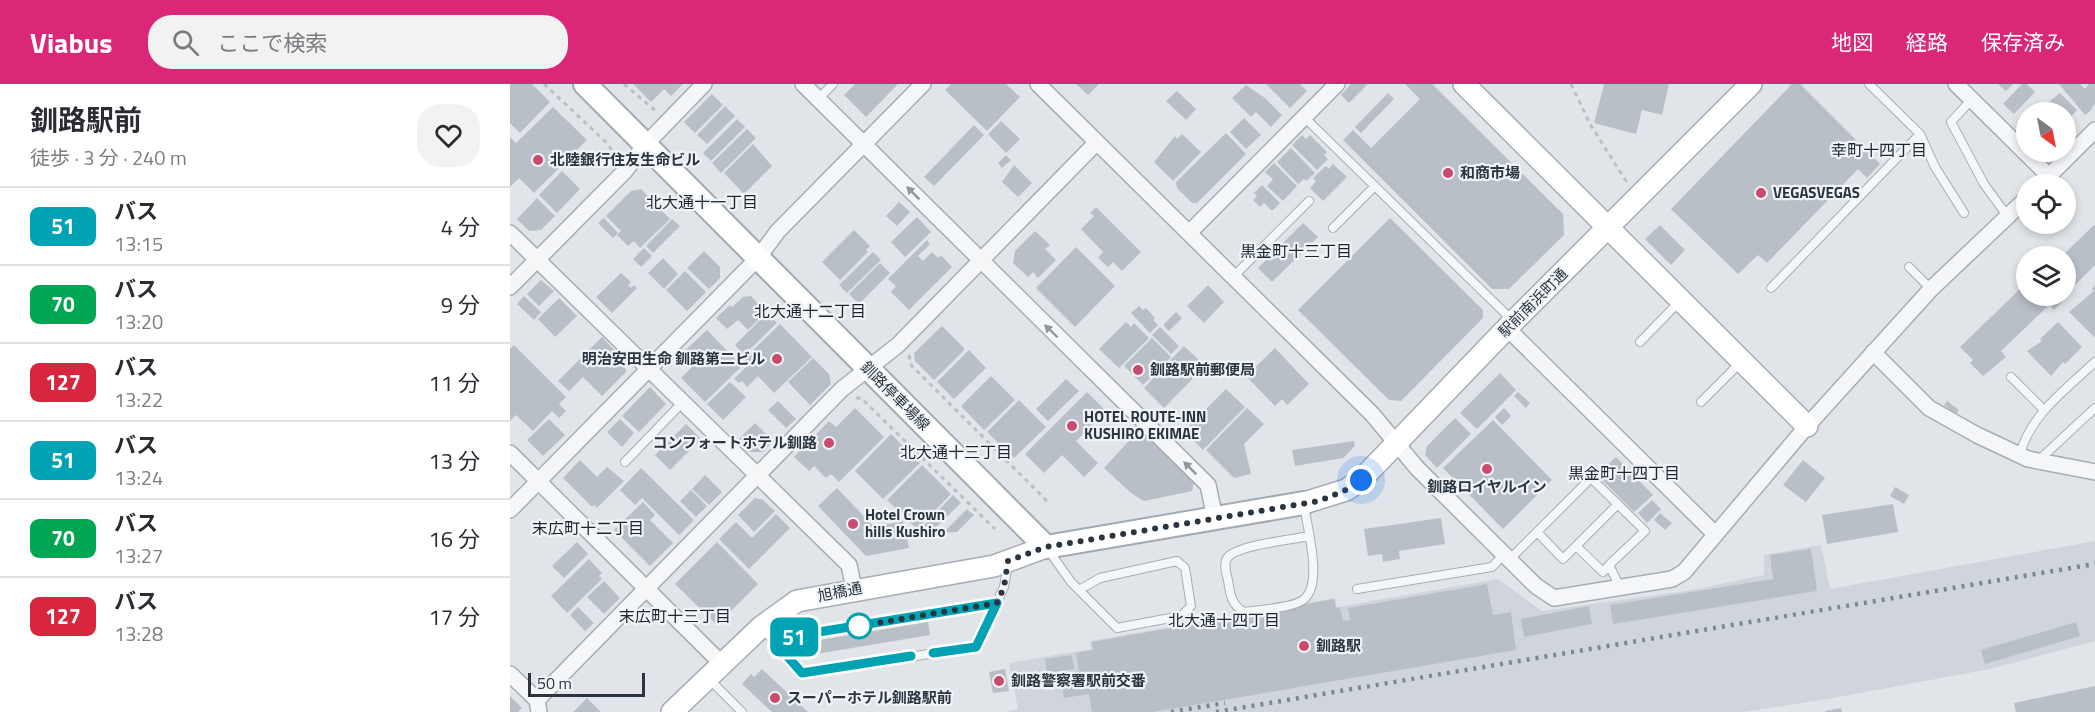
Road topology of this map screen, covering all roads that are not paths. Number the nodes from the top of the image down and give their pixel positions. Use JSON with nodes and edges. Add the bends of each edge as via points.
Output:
{"nodes":[{"id":1,"x":585,"y":84,"type":"edge"},
{"id":2,"x":704,"y":84,"type":"edge"},
{"id":3,"x":803,"y":84,"type":"edge"},
{"id":4,"x":832,"y":84,"type":"edge"},
{"id":5,"x":923,"y":84,"type":"edge"},
{"id":6,"x":1038,"y":84,"type":"edge"},
{"id":7,"x":1337,"y":84,"type":"edge"},
{"id":8,"x":1464,"y":84,"type":"edge"},
{"id":9,"x":1751,"y":84,"type":"edge"},
{"id":10,"x":1869,"y":84,"type":"edge"},
{"id":11,"x":1956,"y":84,"type":"edge"},
{"id":12,"x":818,"y":99,"type":"junction"},
{"id":13,"x":1972,"y":99,"type":"junction"},
{"id":14,"x":1305,"y":117,"type":"junction"},
{"id":15,"x":2095,"y":130,"type":"edge"},
{"id":16,"x":1920,"y":134,"type":"junction"},
{"id":17,"x":1098,"y":142,"type":"junction"},
{"id":18,"x":646,"y":144,"type":"junction"},
{"id":19,"x":864,"y":144,"type":"junction"},
{"id":20,"x":2040,"y":174,"type":"edge"},
{"id":21,"x":2051,"y":174,"type":"edge"},
{"id":22,"x":1375,"y":186,"type":"junction"},
{"id":23,"x":1309,"y":201,"type":"dead end"},
{"id":24,"x":2016,"y":210,"type":"edge"},
{"id":25,"x":1964,"y":213,"type":"dead end"},
{"id":26,"x":2009,"y":218,"type":"junction"},
{"id":27,"x":1333,"y":228,"type":"dead end"},
{"id":28,"x":1609,"y":228,"type":"junction"},
{"id":29,"x":510,"y":232,"type":"edge"},
{"id":30,"x":1190,"y":232,"type":"junction"},
{"id":31,"x":758,"y":258,"type":"junction"},
{"id":32,"x":537,"y":259,"type":"junction"},
{"id":33,"x":981,"y":262,"type":"junction"},
{"id":34,"x":1909,"y":267,"type":"dead end"},
{"id":35,"x":1234,"y":276,"type":"junction"},
{"id":36,"x":510,"y":287,"type":"edge"},
{"id":37,"x":1772,"y":288,"type":"dead end"},
{"id":38,"x":1931,"y":289,"type":"junction"},
{"id":39,"x":1681,"y":300,"type":"junction"},
{"id":40,"x":1510,"y":325,"type":"junction"},
{"id":41,"x":1640,"y":342,"type":"dead end"},
{"id":42,"x":1873,"y":352,"type":"junction"},
{"id":43,"x":1742,"y":361,"type":"junction"},
{"id":44,"x":2095,"y":362,"type":"edge"},
{"id":45,"x":869,"y":369,"type":"junction"},
{"id":46,"x":648,"y":370,"type":"junction"},
{"id":47,"x":2011,"y":377,"type":"dead end"},
{"id":48,"x":1701,"y":402,"type":"dead end"},
{"id":49,"x":682,"y":403,"type":"junction"},
{"id":50,"x":2095,"y":408,"type":"edge"},
{"id":51,"x":2044,"y":410,"type":"junction"},
{"id":52,"x":1807,"y":426,"type":"junction"},
{"id":53,"x":1397,"y":445,"type":"junction"},
{"id":54,"x":510,"y":453,"type":"edge"},
{"id":55,"x":2019,"y":455,"type":"junction"},
{"id":56,"x":2038,"y":461,"type":"junction"},
{"id":57,"x":626,"y":462,"type":"dead end"},
{"id":58,"x":2095,"y":472,"type":"edge"},
{"id":59,"x":758,"y":476,"type":"junction"},
{"id":60,"x":539,"y":481,"type":"junction"},
{"id":61,"x":1304,"y":503,"type":"junction"},
{"id":62,"x":1618,"y":504,"type":"junction"},
{"id":63,"x":510,"y":510,"type":"edge"},
{"id":64,"x":1215,"y":518,"type":"junction"},
{"id":65,"x":1537,"y":532,"type":"junction"},
{"id":66,"x":1715,"y":534,"type":"junction"},
{"id":67,"x":1309,"y":536,"type":"junction"},
{"id":68,"x":1576,"y":546,"type":"junction"},
{"id":69,"x":1046,"y":547,"type":"junction"},
{"id":70,"x":1507,"y":557,"type":"junction"},
{"id":71,"x":1008,"y":561,"type":"junction"},
{"id":72,"x":1609,"y":565,"type":"junction"},
{"id":73,"x":646,"y":588,"type":"junction"},
{"id":74,"x":1620,"y":588,"type":"junction"},
{"id":75,"x":854,"y":589,"type":"junction"},
{"id":76,"x":1357,"y":589,"type":"dead end"},
{"id":77,"x":1079,"y":590,"type":"junction"},
{"id":78,"x":997,"y":603,"type":"junction"},
{"id":79,"x":761,"y":627,"type":"junction"},
{"id":80,"x":780,"y":648,"type":"junction"},
{"id":81,"x":715,"y":670,"type":"junction"},
{"id":82,"x":510,"y":674,"type":"edge"},
{"id":83,"x":538,"y":706,"type":"edge"},
{"id":84,"x":681,"y":707,"type":"edge"},
{"id":85,"x":742,"y":712,"type":"edge"}],
"edges":[{"from":1,"to":18,"type":"main road","name":"釧路停車場線"},
{"from":2,"to":18,"type":"street"},
{"from":3,"to":12,"type":"street"},
{"from":4,"to":12,"type":"lane"},
{"from":5,"to":19,"type":"street"},
{"from":6,"to":17,"type":"street"},
{"from":7,"to":14,"type":"street"},
{"from":8,"to":28,"type":"street"},
{"from":9,"to":28,"type":"street","name":"駅前南浜町通"},
{"from":10,"to":16,"type":"lane"},
{"from":11,"to":13,"type":"street"},
{"from":12,"to":19,"type":"street"},
{"from":13,"to":20,"type":"street"},
{"from":13,"to":26,"type":"lane","via":[[1951,122],[1984,184]]},
{"from":14,"to":22,"type":"lane"},
{"from":14,"to":30,"type":"street"},
{"from":15,"to":21,"type":"street"},
{"from":16,"to":25,"type":"lane"},
{"from":16,"to":37,"type":"lane"},
{"from":17,"to":30,"type":"street"},
{"from":17,"to":33,"type":"street"},
{"from":18,"to":31,"type":"main road","name":"釧路停車場線"},
{"from":18,"to":32,"type":"street","via":[[624,172]]},
{"from":19,"to":31,"type":"street","via":[[778,231]]},
{"from":33,"to":19,"type":"street","one_way":true},
{"from":22,"to":27,"type":"lane"},
{"from":22,"to":40,"type":"lane"},
{"from":23,"to":35,"type":"lane"},
{"from":24,"to":26,"type":"street"},
{"from":26,"to":38,"type":"street"},
{"from":28,"to":39,"type":"street"},
{"from":28,"to":40,"type":"street","name":"駅前南浜町通"},
{"from":29,"to":32,"type":"street"},
{"from":30,"to":35,"type":"street"},
{"from":31,"to":45,"type":"main road","name":"釧路停車場線"},
{"from":31,"to":46,"type":"street"},
{"from":32,"to":36,"type":"street"},
{"from":32,"to":46,"type":"street"},
{"from":33,"to":45,"type":"street"},
{"from":64,"to":33,"type":"street","one_way":true,"via":[[1208,485]]},
{"from":34,"to":38,"type":"lane"},
{"from":35,"to":53,"type":"street","via":[[1372,414]]},
{"from":38,"to":42,"type":"street"},
{"from":39,"to":41,"type":"lane"},
{"from":39,"to":43,"type":"street"},
{"from":40,"to":53,"type":"street","name":"駅前南浜町通"},
{"from":40,"to":66,"type":"street"},
{"from":42,"to":52,"type":"street"},
{"from":42,"to":55,"type":"street","via":[[1929,408]]},
{"from":43,"to":48,"type":"lane"},
{"from":43,"to":52,"type":"street"},
{"from":44,"to":51,"type":"lane"},
{"from":45,"to":59,"type":"street","via":[[842,389]]},
{"from":45,"to":69,"type":"main road","name":"釧路停車場線"},
{"from":46,"to":49,"type":"street"},
{"from":46,"to":60,"type":"street"},
{"from":47,"to":51,"type":"lane"},
{"from":49,"to":57,"type":"lane"},
{"from":49,"to":59,"type":"street"},
{"from":50,"to":56,"type":"lane"},
{"from":51,"to":55,"type":"lane","via":[[2023,440]]},
{"from":52,"to":66,"type":"street"},
{"from":53,"to":61,"type":"street","name":"駅前南浜町通","via":[[1346,490]]},
{"from":53,"to":70,"type":"street"},
{"from":54,"to":60,"type":"street"},
{"from":55,"to":56,"type":"street"},
{"from":56,"to":58,"type":"street"},
{"from":59,"to":73,"type":"street"},
{"from":59,"to":75,"type":"street","via":[[849,565]]},
{"from":60,"to":63,"type":"street"},
{"from":60,"to":73,"type":"street"},
{"from":61,"to":64,"type":"main road"},
{"from":61,"to":67,"type":"lane"},
{"from":62,"to":65,"type":"lane","via":[[1591,478]]},
{"from":62,"to":68,"type":"lane"},
{"from":62,"to":72,"type":"lane","via":[[1645,531]]},
{"from":64,"to":69,"type":"main road"},
{"from":65,"to":68,"type":"lane","via":[[1563,559]]},
{"from":65,"to":70,"type":"lane"},
{"from":66,"to":74,"type":"street","via":[[1684,573],[1672,579]]},
{"from":67,"to":67,"type":"lane","via":[[1315,580],[1302,602],[1243,612],[1235,606],[1225,565],[1227,558],[1237,550]]},
{"from":68,"to":72,"type":"lane","via":[[1603,572]]},
{"from":69,"to":71,"type":"street","name":"旭橋通"},
{"from":69,"to":77,"type":"lane"},
{"from":70,"to":74,"type":"street","via":[[1554,598]]},
{"from":70,"to":76,"type":"lane","via":[[1492,567]]},
{"from":71,"to":75,"type":"street","name":"旭橋通"},
{"from":71,"to":78,"type":"lane"},
{"from":72,"to":74,"type":"lane"},
{"from":73,"to":81,"type":"street"},
{"from":73,"to":83,"type":"street"},
{"from":75,"to":79,"type":"street","name":"旭橋通","via":[[797,601]]},
{"from":77,"to":77,"type":"lane","via":[[1117,628],[1181,616],[1191,606],[1185,568],[1177,561],[1100,578]]},
{"from":78,"to":80,"type":"lane","via":[[794,636]]},
{"from":78,"to":80,"type":"lane","via":[[976,647],[802,673]]},
{"from":79,"to":80,"type":"lane"},
{"from":79,"to":81,"type":"street","name":"旭橋通"},
{"from":81,"to":84,"type":"street","name":"旭橋通"},
{"from":81,"to":85,"type":"lane"},
{"from":82,"to":83,"type":"street"}]}
